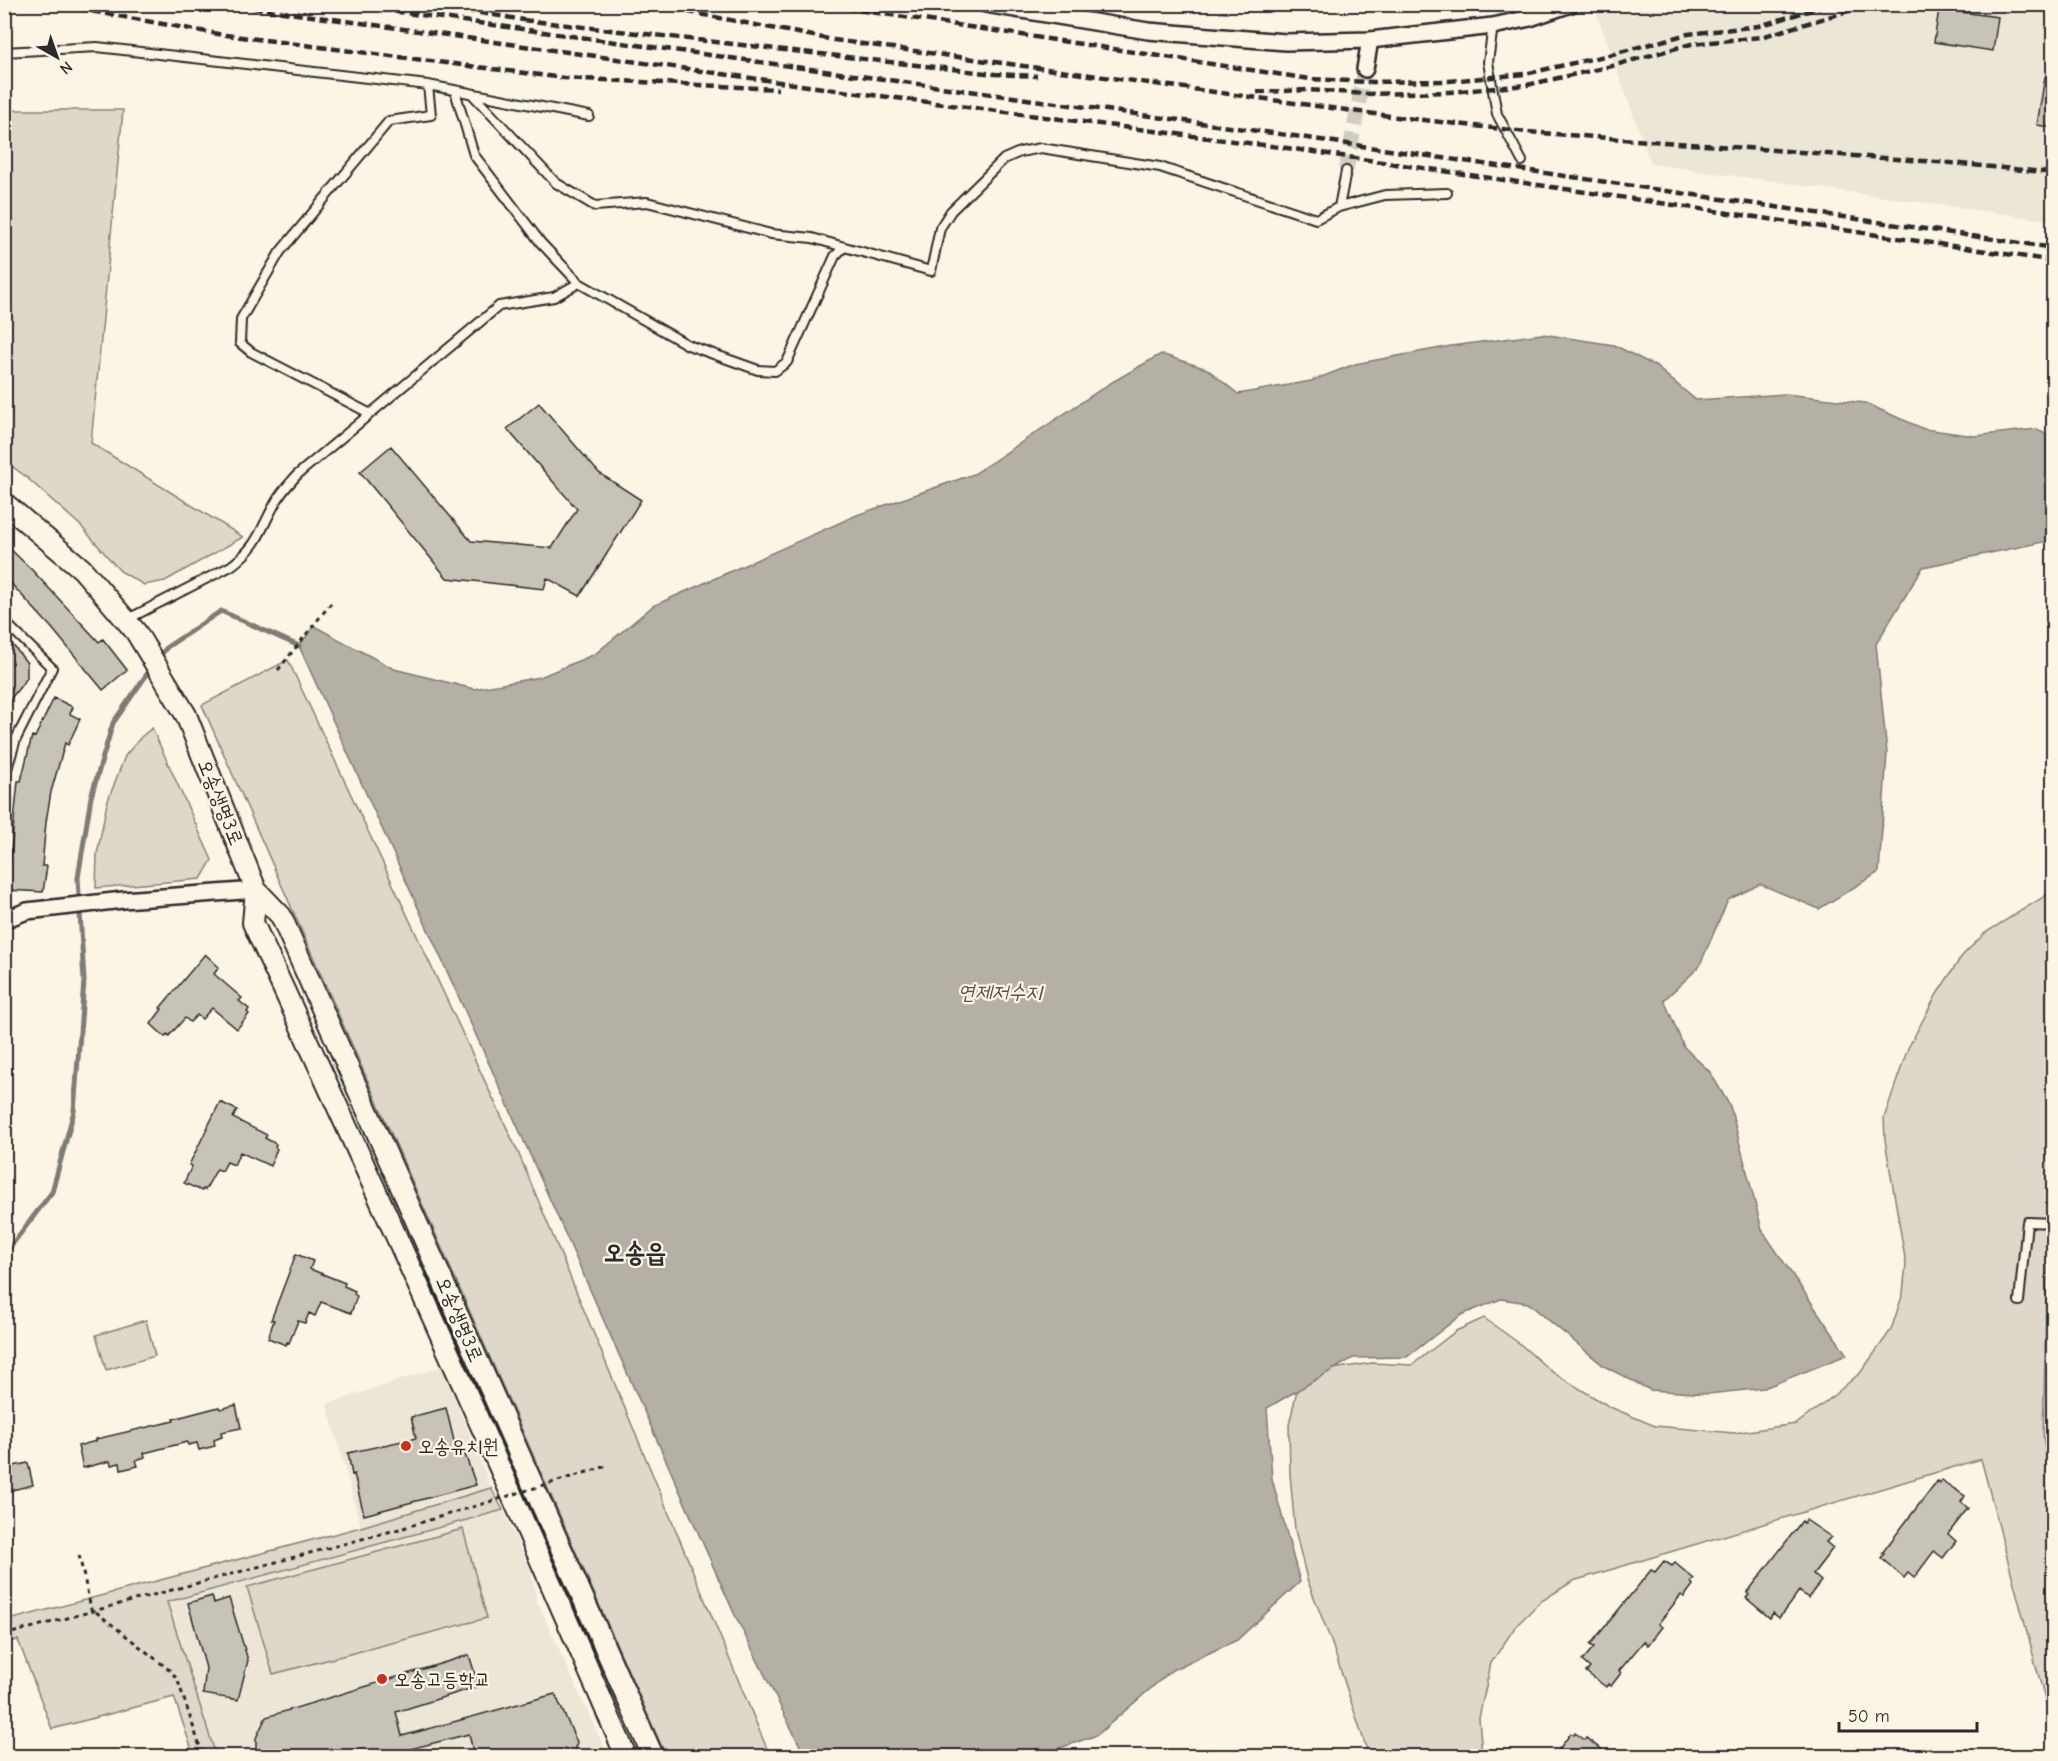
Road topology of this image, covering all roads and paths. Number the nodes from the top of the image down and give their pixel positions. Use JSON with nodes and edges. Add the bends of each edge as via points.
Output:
{"nodes":[{"id":1,"x":985,"y":4,"type":"edge"},
{"id":2,"x":1571,"y":4,"type":"edge"},
{"id":3,"x":1493,"y":26,"type":"junction"},
{"id":4,"x":1370,"y":40,"type":"junction"},
{"id":5,"x":4,"y":52,"type":"edge"},
{"id":6,"x":1365,"y":69,"type":"tunnel mouth"},
{"id":7,"x":429,"y":86,"type":"junction"},
{"id":8,"x":455,"y":91,"type":"junction"},
{"id":9,"x":473,"y":95,"type":"junction"},
{"id":10,"x":589,"y":116,"type":"dead end"},
{"id":11,"x":1522,"y":161,"type":"dead end"},
{"id":12,"x":1346,"y":171,"type":"tunnel mouth"},
{"id":13,"x":1447,"y":193,"type":"dead end"},
{"id":14,"x":1339,"y":207,"type":"junction"},
{"id":15,"x":844,"y":247,"type":"junction"},
{"id":16,"x":579,"y":283,"type":"junction"},
{"id":17,"x":369,"y":413,"type":"junction"},
{"id":18,"x":4,"y":502,"type":"edge"},
{"id":19,"x":332,"y":602,"type":"dead end"},
{"id":20,"x":4,"y":621,"type":"edge"},
{"id":21,"x":131,"y":626,"type":"junction"},
{"id":22,"x":278,"y":670,"type":"dead end"},
{"id":23,"x":4,"y":779,"type":"edge"},
{"id":24,"x":256,"y":890,"type":"junction"},
{"id":25,"x":4,"y":920,"type":"edge"},
{"id":26,"x":2054,"y":1223,"type":"edge"},
{"id":27,"x":2019,"y":1301,"type":"dead end"},
{"id":28,"x":607,"y":1466,"type":"dead end"},
{"id":29,"x":79,"y":1555,"type":"dead end"},
{"id":30,"x":94,"y":1612,"type":"junction"},
{"id":31,"x":4,"y":1635,"type":"edge"},
{"id":32,"x":203,"y":1756,"type":"edge"},
{"id":33,"x":626,"y":1756,"type":"edge"},
{"id":34,"x":653,"y":1756,"type":"edge"}],
"edges":[{"from":1,"to":4,"type":"street","via":[[1148,31],[1286,42]]},
{"from":2,"to":3,"type":"street"},
{"from":3,"to":4,"type":"street"},
{"from":3,"to":11,"type":"lane","via":[[1488,62],[1497,114]]},
{"from":4,"to":6,"type":"street"},
{"from":5,"to":7,"type":"lane","via":[[97,47]]},
{"from":7,"to":8,"type":"lane"},
{"from":7,"to":17,"type":"lane","via":[[431,115],[389,120],[280,252],[241,319],[240,343],[251,352]]},
{"from":8,"to":9,"type":"lane"},
{"from":8,"to":16,"type":"lane","via":[[474,155],[541,243]]},
{"from":9,"to":10,"type":"lane"},
{"from":9,"to":15,"type":"lane","via":[[556,183],[595,206],[647,202],[771,234],[812,238]]},
{"from":12,"to":14,"type":"lane"},
{"from":13,"to":14,"type":"lane","via":[[1385,195]]},
{"from":14,"to":15,"type":"lane","via":[[1316,219],[1160,167],[1041,148],[1004,159],[951,211],[940,228],[931,271]]},
{"from":15,"to":16,"type":"lane","via":[[835,256],[787,362],[775,371],[758,370],[688,345]]},
{"from":16,"to":17,"type":"lane","via":[[554,297],[499,306]]},
{"from":17,"to":21,"type":"lane","via":[[297,475],[279,496],[258,540],[246,555]]},
{"from":18,"to":21,"type":"street","via":[[82,569]]},
{"from":19,"to":22,"type":"path"},
{"from":20,"to":23,"type":"lane","via":[[52,668],[16,739]]},
{"from":21,"to":24,"type":"street","name":"오송생명3로","via":[[186,715]]},
{"from":24,"to":25,"type":"street","via":[[27,911]]},
{"from":24,"to":33,"type":"street","name":"오송생명3로","via":[[253,923],[386,1209]]},
{"from":24,"to":34,"type":"street","name":"오송생명3로","via":[[281,916]]},
{"from":26,"to":27,"type":"lane","via":[[2027,1221]]},
{"from":28,"to":30,"type":"path","bridge":true,"via":[[403,1528]]},
{"from":29,"to":30,"type":"path"},
{"from":30,"to":31,"type":"path"},
{"from":30,"to":32,"type":"path","via":[[172,1672]]}]}
